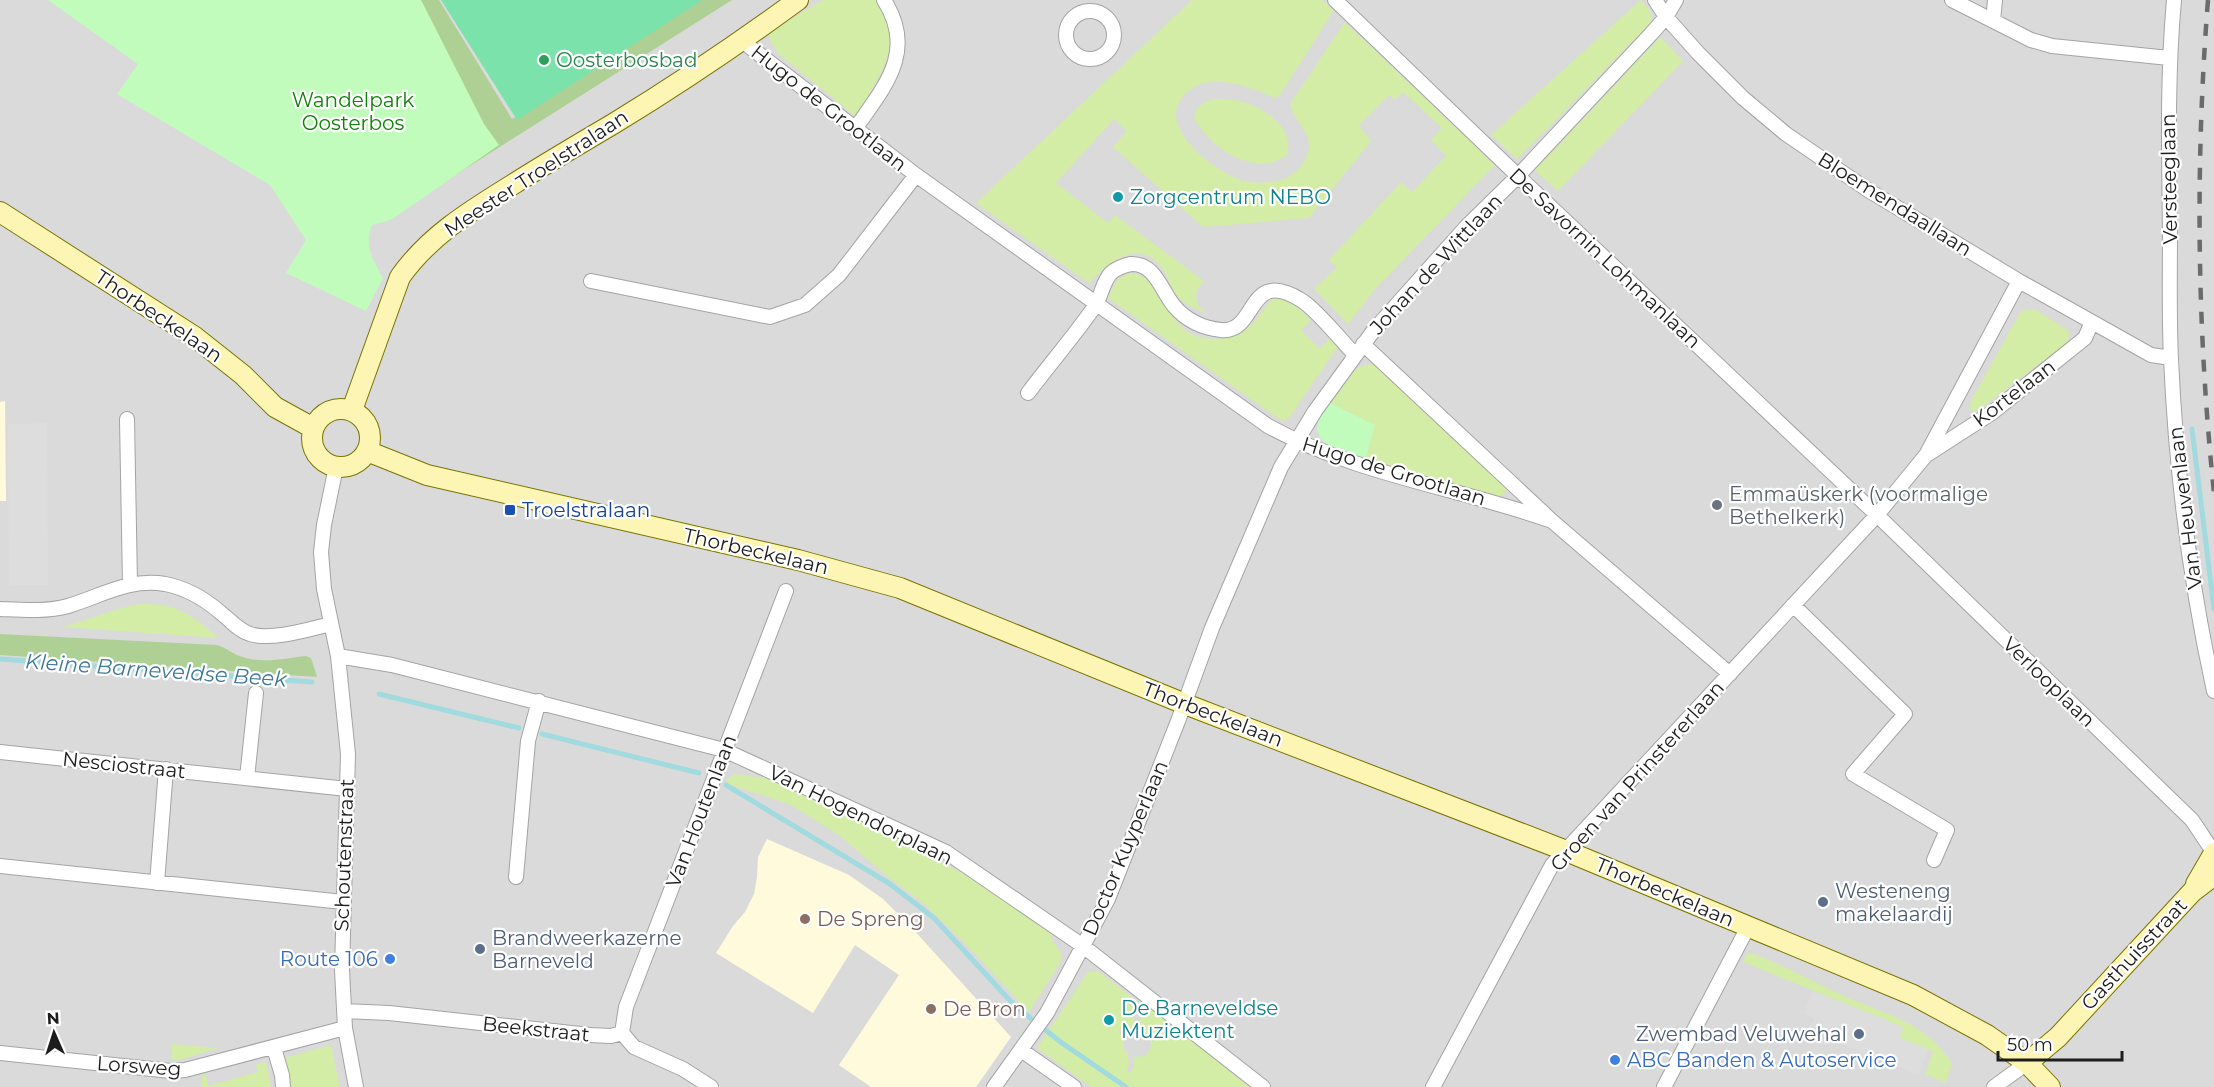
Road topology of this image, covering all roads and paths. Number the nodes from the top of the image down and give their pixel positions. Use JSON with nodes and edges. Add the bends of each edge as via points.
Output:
{"nodes":[{"id":1,"x":798,"y":0,"type":"edge"},
{"id":2,"x":884,"y":0,"type":"edge"},
{"id":3,"x":1335,"y":0,"type":"edge"},
{"id":4,"x":1654,"y":0,"type":"edge"},
{"id":5,"x":1676,"y":0,"type":"edge"},
{"id":6,"x":1952,"y":0,"type":"edge"},
{"id":7,"x":1995,"y":0,"type":"edge"},
{"id":8,"x":2174,"y":0,"type":"edge"},
{"id":9,"x":1666,"y":17,"type":"junction"},
{"id":10,"x":1993,"y":21,"type":"junction"},
{"id":11,"x":742,"y":41,"type":"junction"},
{"id":12,"x":2169,"y":58,"type":"junction"},
{"id":13,"x":855,"y":129,"type":"junction"},
{"id":14,"x":916,"y":175,"type":"junction"},
{"id":15,"x":1518,"y":176,"type":"junction"},
{"id":16,"x":0,"y":212,"type":"edge"},
{"id":17,"x":591,"y":281,"type":"dead end"},
{"id":18,"x":2019,"y":281,"type":"junction"},
{"id":19,"x":1096,"y":304,"type":"junction"},
{"id":20,"x":2092,"y":322,"type":"junction"},
{"id":21,"x":1359,"y":349,"type":"junction"},
{"id":22,"x":2171,"y":358,"type":"junction"},
{"id":23,"x":1028,"y":393,"type":"dead end"},
{"id":24,"x":352,"y":410,"type":"junction"},
{"id":25,"x":127,"y":419,"type":"dead end"},
{"id":26,"x":313,"y":428,"type":"junction"},
{"id":27,"x":1296,"y":442,"type":"junction"},
{"id":28,"x":367,"y":451,"type":"junction"},
{"id":29,"x":1926,"y":455,"type":"junction"},
{"id":30,"x":336,"y":467,"type":"junction"},
{"id":31,"x":1877,"y":515,"type":"junction"},
{"id":32,"x":1552,"y":521,"type":"junction"},
{"id":33,"x":130,"y":584,"type":"junction"},
{"id":34,"x":786,"y":591,"type":"dead end"},
{"id":35,"x":1793,"y":605,"type":"junction"},
{"id":36,"x":0,"y":609,"type":"edge"},
{"id":37,"x":331,"y":624,"type":"junction"},
{"id":38,"x":338,"y":656,"type":"junction"},
{"id":39,"x":1730,"y":674,"type":"junction"},
{"id":40,"x":2214,"y":692,"type":"edge"},
{"id":41,"x":255,"y":693,"type":"dead end"},
{"id":42,"x":538,"y":701,"type":"junction"},
{"id":43,"x":1185,"y":704,"type":"junction"},
{"id":44,"x":724,"y":750,"type":"junction"},
{"id":45,"x":0,"y":752,"type":"edge"},
{"id":46,"x":166,"y":770,"type":"junction"},
{"id":47,"x":247,"y":778,"type":"junction"},
{"id":48,"x":347,"y":789,"type":"junction"},
{"id":49,"x":1564,"y":850,"type":"junction"},
{"id":50,"x":2214,"y":853,"type":"edge"},
{"id":51,"x":1934,"y":860,"type":"dead end"},
{"id":52,"x":0,"y":866,"type":"edge"},
{"id":53,"x":2214,"y":875,"type":"edge"},
{"id":54,"x":516,"y":877,"type":"dead end"},
{"id":55,"x":157,"y":883,"type":"junction"},
{"id":56,"x":2192,"y":892,"type":"junction"},
{"id":57,"x":343,"y":902,"type":"junction"},
{"id":58,"x":1748,"y":927,"type":"junction"},
{"id":59,"x":1083,"y":946,"type":"junction"},
{"id":60,"x":344,"y":1011,"type":"junction"},
{"id":61,"x":345,"y":1028,"type":"junction"},
{"id":62,"x":622,"y":1034,"type":"junction"},
{"id":63,"x":1023,"y":1047,"type":"junction"},
{"id":64,"x":274,"y":1048,"type":"junction"},
{"id":65,"x":0,"y":1053,"type":"edge"},
{"id":66,"x":2027,"y":1063,"type":"junction"},
{"id":67,"x":283,"y":1087,"type":"edge"},
{"id":68,"x":356,"y":1087,"type":"edge"},
{"id":69,"x":711,"y":1087,"type":"edge"},
{"id":70,"x":994,"y":1087,"type":"edge"},
{"id":71,"x":1074,"y":1087,"type":"edge"},
{"id":72,"x":1263,"y":1087,"type":"edge"},
{"id":73,"x":1433,"y":1087,"type":"edge"},
{"id":74,"x":1664,"y":1087,"type":"edge"},
{"id":75,"x":1994,"y":1087,"type":"edge"},
{"id":76,"x":2050,"y":1087,"type":"edge"}],
"edges":[{"from":1,"to":11,"type":"main road","name":"Meester Troelstralaan"},
{"from":2,"to":13,"type":"street","via":[[897,35],[896,60],[891,77]]},
{"from":3,"to":15,"type":"street","name":"De Savornin Lohmanlaan"},
{"from":4,"to":9,"type":"street","name":"Bloemendaallaan"},
{"from":5,"to":9,"type":"street","name":"Johan de Wittlaan"},
{"from":6,"to":10,"type":"street"},
{"from":7,"to":10,"type":"street"},
{"from":8,"to":12,"type":"street","name":"Versteeglaan"},
{"from":9,"to":15,"type":"street","name":"Johan de Wittlaan"},
{"from":9,"to":18,"type":"street","name":"Bloemendaallaan","via":[[1743,98],[1786,134],[1868,190]]},
{"from":10,"to":12,"type":"street","via":[[2052,46]]},
{"from":11,"to":13,"type":"street","name":"Hugo de Grootlaan"},
{"from":11,"to":24,"type":"main road","name":"Meester Troelstralaan","via":[[462,216],[414,257],[400,277]]},
{"from":12,"to":22,"type":"street","name":"Versteeglaan"},
{"from":13,"to":14,"type":"street","name":"Hugo de Grootlaan"},
{"from":14,"to":17,"type":"street","name":"Hugo de Grootlaan","via":[[839,275],[806,305],[770,317]]},
{"from":14,"to":19,"type":"street","name":"Hugo de Grootlaan"},
{"from":15,"to":21,"type":"street","name":"Johan de Wittlaan","via":[[1467,226]]},
{"from":15,"to":31,"type":"street","name":"De Savornin Lohmanlaan"},
{"from":16,"to":26,"type":"main road","name":"Thorbeckelaan","via":[[195,337],[243,375],[275,407]]},
{"from":18,"to":20,"type":"street","name":"Bloemendaallaan"},
{"from":18,"to":29,"type":"street","name":"Kortelaan"},
{"from":19,"to":21,"type":"street","name":"Johan de Wittlaan","via":[[1110,273],[1125,265],[1139,264],[1153,272],[1174,307],[1196,325],[1223,331],[1238,326],[1264,293],[1277,290],[1303,301]]},
{"from":19,"to":23,"type":"street"},
{"from":19,"to":27,"type":"street","name":"Hugo de Grootlaan"},
{"from":20,"to":22,"type":"street","name":"Bloemendaallaan","via":[[2151,355]]},
{"from":20,"to":29,"type":"street","name":"Kortelaan","via":[[2085,338],[1993,412]]},
{"from":21,"to":27,"type":"street","name":"Johan de Wittlaan"},
{"from":21,"to":32,"type":"street","name":"Hugo de Grootlaan"},
{"from":22,"to":40,"type":"street","name":"Van Heuvenlaan","via":[[2185,528]]},
{"from":24,"to":26,"type":"main road","via":[[329,411],[319,417]]},
{"from":24,"to":28,"type":"main road","via":[[369,428]]},
{"from":25,"to":33,"type":"street"},
{"from":26,"to":30,"type":"main road","via":[[311,441],[315,453]]},
{"from":27,"to":32,"type":"street","name":"Hugo de Grootlaan"},
{"from":27,"to":43,"type":"street","name":"Johan de Wittlaan","via":[[1281,467],[1212,628]]},
{"from":28,"to":30,"type":"main road","via":[[354,464]]},
{"from":28,"to":43,"type":"main road","name":"Thorbeckelaan","via":[[427,475],[798,560],[900,588]]},
{"from":29,"to":31,"type":"street","name":"Kortelaan"},
{"from":30,"to":37,"type":"street","name":"Schoutenstraat","via":[[321,552]]},
{"from":31,"to":35,"type":"street","name":"Groen van Prinstererlaan"},
{"from":31,"to":50,"type":"street","name":"Verlooplaan","via":[[2192,820]]},
{"from":32,"to":39,"type":"street","name":"Hugo de Grootlaan"},
{"from":33,"to":36,"type":"street","via":[[53,609]]},
{"from":33,"to":37,"type":"street","via":[[147,582],[178,587],[198,595],[252,635],[270,636]]},
{"from":34,"to":44,"type":"street","name":"Van Houtenlaan"},
{"from":35,"to":39,"type":"street","name":"Groen van Prinstererlaan"},
{"from":35,"to":51,"type":"street","via":[[1905,714],[1853,774],[1947,830]]},
{"from":37,"to":38,"type":"street","name":"Schoutenstraat"},
{"from":38,"to":42,"type":"street","name":"Van Hogendorplaan","via":[[392,664]]},
{"from":38,"to":48,"type":"street","name":"Schoutenstraat","via":[[348,754]]},
{"from":39,"to":49,"type":"street","name":"Groen van Prinstererlaan"},
{"from":41,"to":47,"type":"street"},
{"from":42,"to":44,"type":"street","name":"Van Hogendorplaan"},
{"from":42,"to":54,"type":"street","via":[[528,741]]},
{"from":43,"to":49,"type":"main road","name":"Thorbeckelaan"},
{"from":43,"to":59,"type":"street","name":"Doctor Kuyperlaan","via":[[1108,899]]},
{"from":44,"to":59,"type":"street","name":"Van Hogendorplaan","via":[[946,852]]},
{"from":44,"to":62,"type":"street","name":"Van Houtenlaan","via":[[626,1007]]},
{"from":45,"to":46,"type":"street","name":"Nesciostraat"},
{"from":46,"to":47,"type":"street","name":"Nesciostraat"},
{"from":46,"to":55,"type":"street"},
{"from":47,"to":48,"type":"street","name":"Nesciostraat"},
{"from":48,"to":57,"type":"street","name":"Schoutenstraat"},
{"from":49,"to":58,"type":"main road","name":"Thorbeckelaan"},
{"from":49,"to":73,"type":"street","name":"Groen van Prinstererlaan","via":[[1552,865]]},
{"from":50,"to":56,"type":"main road","name":"Gasthuisstraat"},
{"from":52,"to":55,"type":"street"},
{"from":53,"to":56,"type":"main road","name":"Gasthuisstraat"},
{"from":55,"to":57,"type":"street"},
{"from":56,"to":66,"type":"main road","name":"Gasthuisstraat","via":[[2058,1036]]},
{"from":57,"to":60,"type":"street","name":"Schoutenstraat"},
{"from":58,"to":66,"type":"main road","name":"Thorbeckelaan","via":[[1913,996],[1987,1035]]},
{"from":58,"to":74,"type":"street"},
{"from":59,"to":63,"type":"street","name":"Doctor Kuyperlaan","via":[[1047,1013]]},
{"from":59,"to":72,"type":"street","name":"Van Hogendorplaan"},
{"from":60,"to":61,"type":"street","name":"Schoutenstraat"},
{"from":60,"to":62,"type":"street","name":"Beekstraat","via":[[590,1035]]},
{"from":61,"to":64,"type":"street","name":"Lorsweg"},
{"from":61,"to":68,"type":"street","name":"Schoutenstraat"},
{"from":62,"to":69,"type":"street","via":[[634,1047],[683,1069]]},
{"from":63,"to":70,"type":"street","name":"Doctor Kuyperlaan"},
{"from":63,"to":71,"type":"street"},
{"from":64,"to":65,"type":"street","name":"Lorsweg","via":[[199,1068],[171,1071]]},
{"from":64,"to":67,"type":"street"},
{"from":66,"to":75,"type":"street","name":"Gasthuisstraat"},
{"from":66,"to":76,"type":"main road","name":"Thorbeckelaan"}]}
